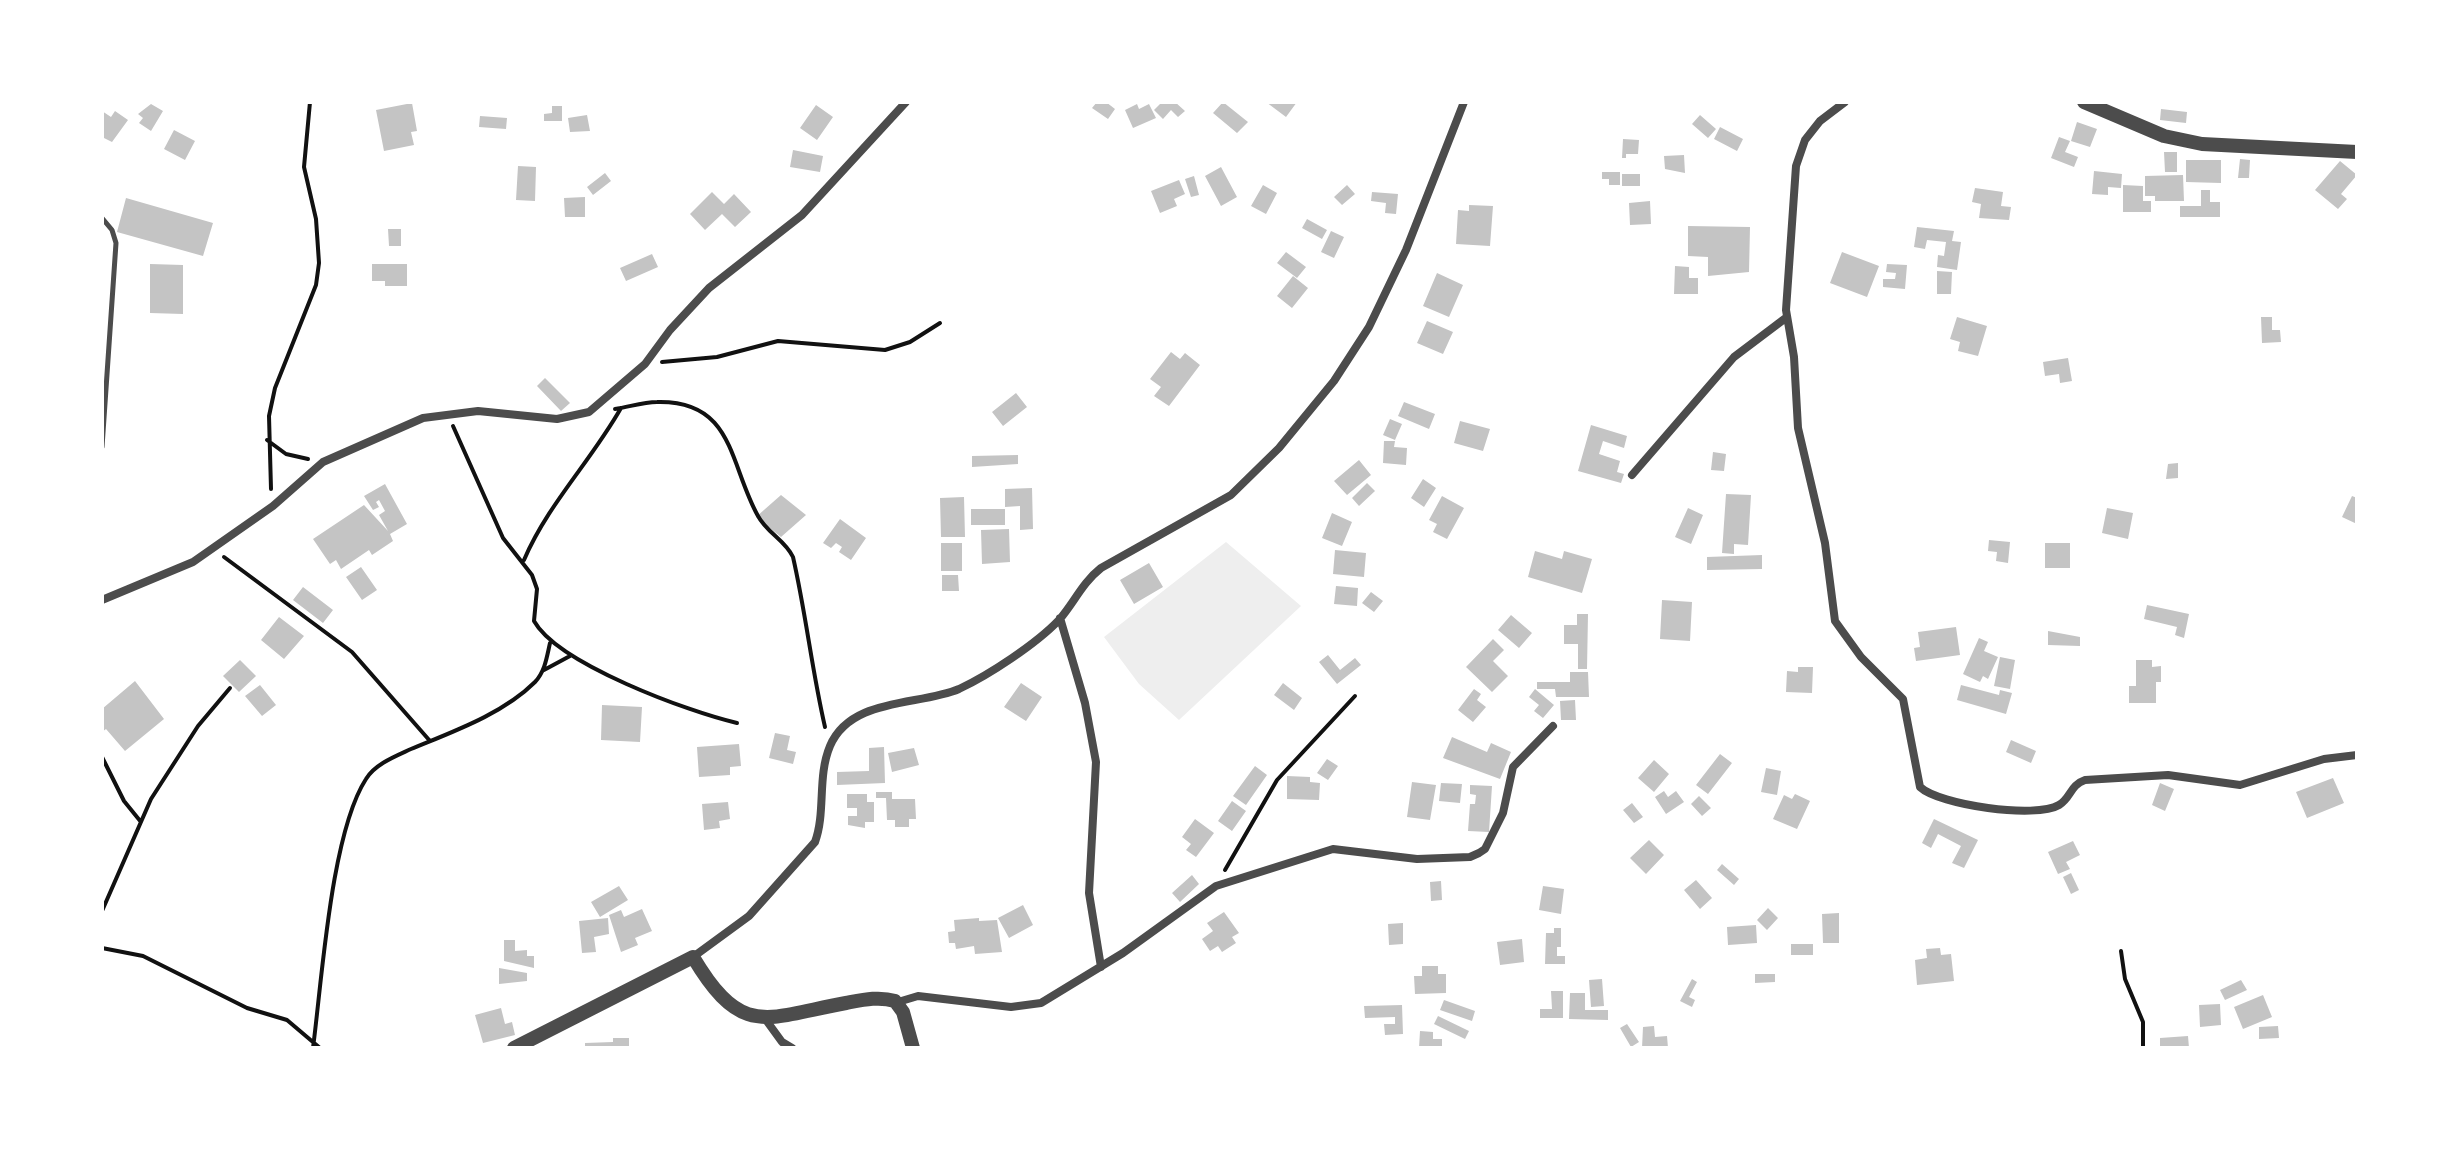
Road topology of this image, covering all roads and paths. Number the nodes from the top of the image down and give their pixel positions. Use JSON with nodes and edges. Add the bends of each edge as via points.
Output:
{"nodes":[{"id":1,"x":310,"y":102,"type":"edge"},
{"id":2,"x":906,"y":102,"type":"edge"},
{"id":3,"x":1464,"y":102,"type":"edge"},
{"id":4,"x":1845,"y":102,"type":"edge"},
{"id":5,"x":2084,"y":102,"type":"edge"},
{"id":6,"x":2357,"y":152,"type":"edge"},
{"id":7,"x":102,"y":218,"type":"edge"},
{"id":8,"x":1787,"y":317,"type":"junction"},
{"id":9,"x":940,"y":323,"type":"dead end"},
{"id":10,"x":648,"y":360,"type":"junction"},
{"id":11,"x":627,"y":397,"type":"dead end"},
{"id":12,"x":621,"y":408,"type":"junction"},
{"id":13,"x":589,"y":412,"type":"junction"},
{"id":14,"x":447,"y":413,"type":"junction"},
{"id":15,"x":267,"y":440,"type":"junction"},
{"id":16,"x":102,"y":447,"type":"edge"},
{"id":17,"x":323,"y":462,"type":"junction"},
{"id":18,"x":1632,"y":475,"type":"dead end"},
{"id":19,"x":273,"y":506,"type":"junction"},
{"id":20,"x":212,"y":549,"type":"junction"},
{"id":21,"x":524,"y":560,"type":"junction"},
{"id":22,"x":102,"y":600,"type":"edge"},
{"id":23,"x":1060,"y":618,"type":"junction"},
{"id":24,"x":550,"y":643,"type":"junction"},
{"id":25,"x":570,"y":656,"type":"junction"},
{"id":26,"x":543,"y":670,"type":"junction"},
{"id":27,"x":230,"y":688,"type":"dead end"},
{"id":28,"x":1355,"y":696,"type":"dead end"},
{"id":29,"x":737,"y":723,"type":"dead end"},
{"id":30,"x":1553,"y":726,"type":"dead end"},
{"id":31,"x":430,"y":741,"type":"junction"},
{"id":32,"x":830,"y":746,"type":"junction"},
{"id":33,"x":2357,"y":755,"type":"edge"},
{"id":34,"x":102,"y":757,"type":"edge"},
{"id":35,"x":141,"y":822,"type":"junction"},
{"id":36,"x":1216,"y":886,"type":"junction"},
{"id":37,"x":102,"y":911,"type":"edge"},
{"id":38,"x":102,"y":948,"type":"edge"},
{"id":39,"x":2121,"y":951,"type":"dead end"},
{"id":40,"x":693,"y":957,"type":"junction"},
{"id":41,"x":1101,"y":967,"type":"junction"},
{"id":42,"x":898,"y":1002,"type":"junction"},
{"id":43,"x":766,"y":1020,"type":"junction"},
{"id":44,"x":314,"y":1045,"type":"edge"},
{"id":45,"x":320,"y":1048,"type":"edge"},
{"id":46,"x":514,"y":1048,"type":"edge"},
{"id":47,"x":792,"y":1048,"type":"edge"},
{"id":48,"x":913,"y":1048,"type":"edge"},
{"id":49,"x":2143,"y":1048,"type":"edge"}],
"edges":[{"from":1,"to":15,"type":"path","via":[[304,167],[319,263],[316,285],[275,388]]},
{"from":2,"to":10,"type":"street","via":[[802,215],[709,288]]},
{"from":3,"to":23,"type":"street","via":[[1406,250],[1369,327],[1334,381],[1279,448],[1231,495],[1101,568]]},
{"from":4,"to":8,"type":"street","via":[[1805,140],[1796,166]]},
{"from":5,"to":6,"type":"street","via":[[2164,136],[2202,144]]},
{"from":7,"to":16,"type":"lane","via":[[116,243]]},
{"from":8,"to":18,"type":"street","via":[[1734,357]]},
{"from":8,"to":33,"type":"street","via":[[1798,428],[1825,543],[1830,605],[1847,641],[1903,699],[1916,777],[1927,794],[1970,805],[2044,809],[2063,803],[2074,785],[2085,780],[2168,775],[2240,785],[2324,759]]},
{"from":9,"to":10,"type":"path","via":[[885,350],[778,341],[687,362]]},
{"from":10,"to":13,"type":"street"},
{"from":11,"to":12,"type":"path"},
{"from":12,"to":13,"type":"path"},
{"from":12,"to":21,"type":"path","via":[[600,446],[537,530]]},
{"from":12,"to":32,"type":"path","via":[[684,404],[700,409],[718,426],[757,515],[793,557]]},
{"from":13,"to":14,"type":"street","via":[[557,419]]},
{"from":14,"to":17,"type":"street","via":[[423,418]]},
{"from":14,"to":21,"type":"path","via":[[503,538]]},
{"from":15,"to":17,"type":"path","via":[[286,454]]},
{"from":15,"to":19,"type":"path"},
{"from":17,"to":19,"type":"street"},
{"from":19,"to":20,"type":"street"},
{"from":20,"to":22,"type":"street"},
{"from":20,"to":31,"type":"path","via":[[352,652]]},
{"from":21,"to":24,"type":"path","via":[[537,589],[534,621]]},
{"from":23,"to":32,"type":"street","via":[[1039,638],[962,687],[878,708],[842,730]]},
{"from":23,"to":41,"type":"street","via":[[1096,762],[1089,893]]},
{"from":24,"to":25,"type":"path"},
{"from":24,"to":26,"type":"path"},
{"from":25,"to":26,"type":"path"},
{"from":25,"to":29,"type":"path","via":[[696,714]]},
{"from":26,"to":31,"type":"path","via":[[510,700]]},
{"from":27,"to":35,"type":"path","via":[[191,737]]},
{"from":28,"to":36,"type":"path","via":[[1277,780]]},
{"from":30,"to":36,"type":"street","via":[[1513,767],[1503,813],[1479,853],[1417,859],[1333,849]]},
{"from":31,"to":44,"type":"path","via":[[367,776],[353,803],[342,842]]},
{"from":32,"to":40,"type":"street","via":[[815,842],[749,916]]},
{"from":34,"to":35,"type":"path"},
{"from":35,"to":37,"type":"path"},
{"from":36,"to":41,"type":"street"},
{"from":38,"to":44,"type":"path","via":[[143,956],[247,1008],[287,1020]]},
{"from":39,"to":49,"type":"path","via":[[2125,979],[2143,1022]]},
{"from":40,"to":43,"type":"street","via":[[714,993],[738,1012]]},
{"from":40,"to":46,"type":"street"},
{"from":41,"to":42,"type":"street","via":[[1064,992],[1025,1007],[918,996]]},
{"from":42,"to":43,"type":"street","via":[[865,1000]]},
{"from":42,"to":48,"type":"street"},
{"from":43,"to":47,"type":"street"},
{"from":44,"to":45,"type":"path"}]}
